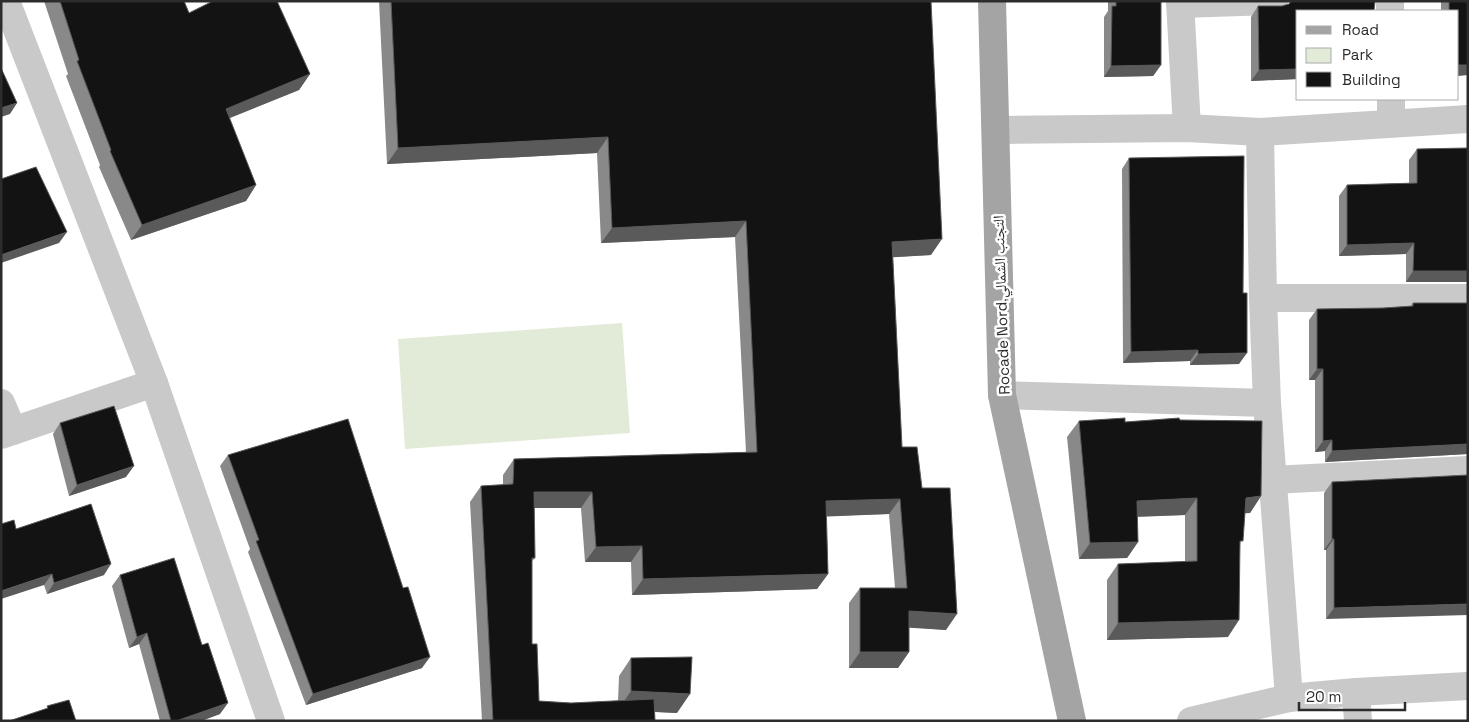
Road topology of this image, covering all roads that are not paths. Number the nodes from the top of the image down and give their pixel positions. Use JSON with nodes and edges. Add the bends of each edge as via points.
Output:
{"nodes":[{"id":1,"x":6,"y":1,"type":"edge"},
{"id":2,"x":992,"y":1,"type":"edge"},
{"id":3,"x":1274,"y":1,"type":"edge"},
{"id":4,"x":1180,"y":3,"type":"edge"},
{"id":5,"x":1391,"y":111,"type":"edge"},
{"id":6,"x":1468,"y":119,"type":"edge"},
{"id":7,"x":1187,"y":128,"type":"junction"},
{"id":8,"x":996,"y":130,"type":"junction"},
{"id":9,"x":1260,"y":132,"type":"junction"},
{"id":10,"x":1263,"y":298,"type":"junction"},
{"id":11,"x":1468,"y":298,"type":"edge"},
{"id":12,"x":154,"y":383,"type":"junction"},
{"id":13,"x":1002,"y":395,"type":"junction"},
{"id":14,"x":1,"y":403,"type":"edge"},
{"id":15,"x":1267,"y":403,"type":"junction"},
{"id":16,"x":7,"y":433,"type":"edge"},
{"id":17,"x":1468,"y":470,"type":"edge"},
{"id":18,"x":1272,"y":480,"type":"junction"},
{"id":19,"x":1468,"y":686,"type":"edge"},
{"id":20,"x":1356,"y":692,"type":"junction"},
{"id":21,"x":1289,"y":698,"type":"junction"},
{"id":22,"x":271,"y":721,"type":"edge"},
{"id":23,"x":1072,"y":721,"type":"edge"},
{"id":24,"x":1191,"y":721,"type":"edge"},
{"id":25,"x":1358,"y":721,"type":"edge"}],
"edges":[{"from":1,"to":12,"type":"street"},
{"from":2,"to":8,"type":"main road","name":"Rocade Nord,التجنب الشمالي"},
{"from":3,"to":4,"type":"street"},
{"from":4,"to":7,"type":"street"},
{"from":5,"to":6,"type":"street"},
{"from":5,"to":9,"type":"street"},
{"from":7,"to":8,"type":"street"},
{"from":7,"to":9,"type":"street"},
{"from":8,"to":13,"type":"main road","name":"Rocade Nord,التجنب الشمالي"},
{"from":9,"to":10,"type":"street"},
{"from":10,"to":11,"type":"street"},
{"from":10,"to":15,"type":"street"},
{"from":12,"to":16,"type":"street"},
{"from":12,"to":22,"type":"street"},
{"from":13,"to":15,"type":"street"},
{"from":13,"to":23,"type":"main road","name":"Rocade Nord,التجنب الشمالي"},
{"from":14,"to":16,"type":"street"},
{"from":15,"to":18,"type":"street"},
{"from":17,"to":18,"type":"street"},
{"from":18,"to":21,"type":"street"},
{"from":19,"to":20,"type":"street"},
{"from":20,"to":21,"type":"street"},
{"from":20,"to":25,"type":"street"},
{"from":21,"to":24,"type":"street"}]}
